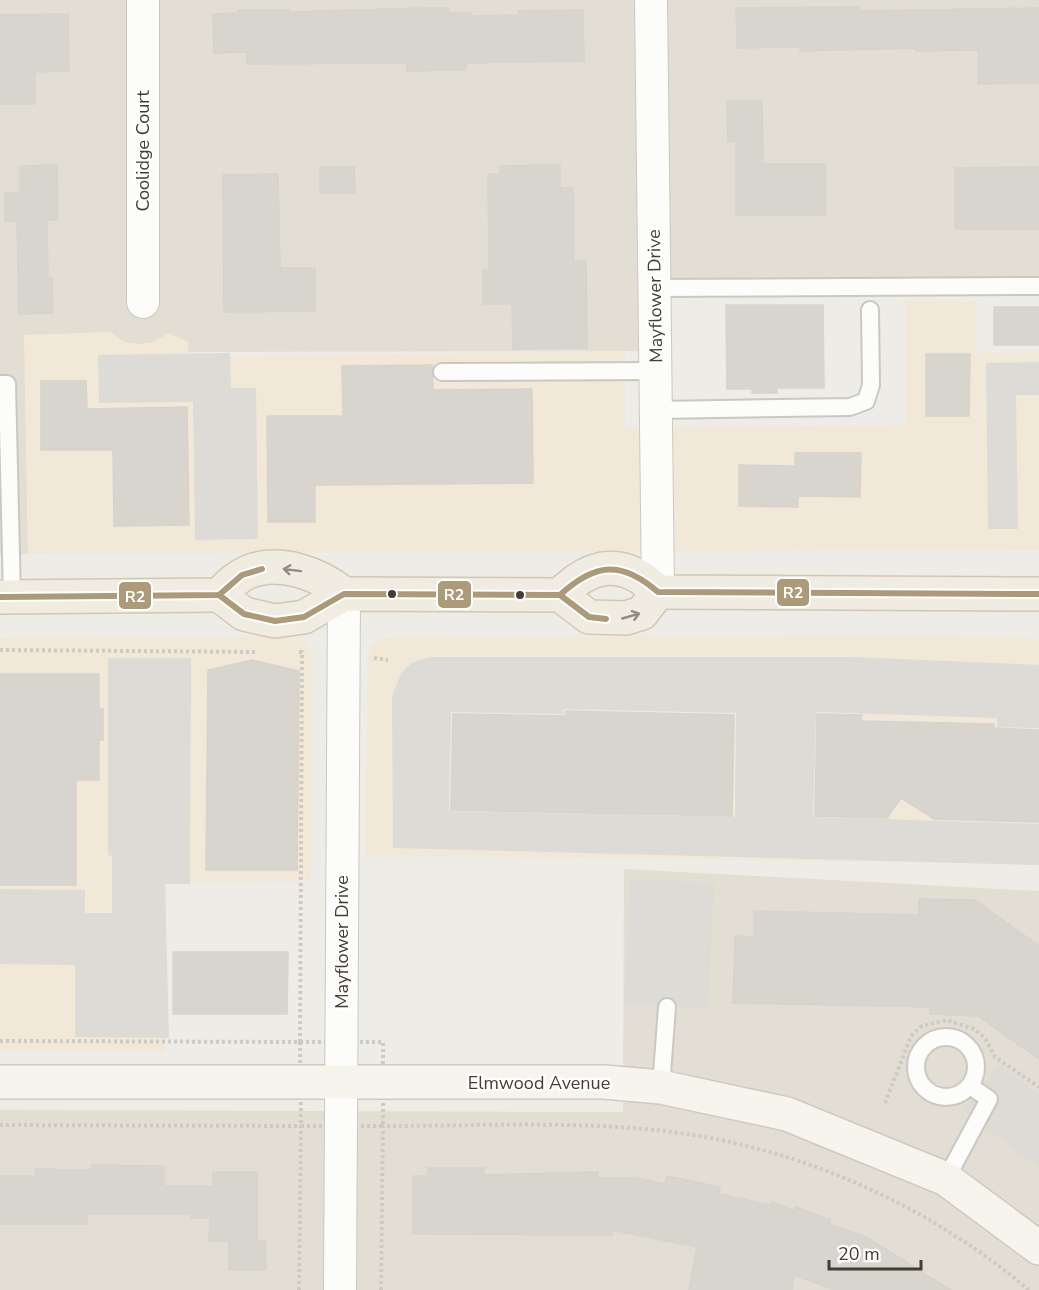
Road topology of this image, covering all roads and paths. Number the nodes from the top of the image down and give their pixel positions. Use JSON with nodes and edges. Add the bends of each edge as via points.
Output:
{"nodes":[{"id":1,"x":142,"y":0,"type":"edge"},
{"id":2,"x":651,"y":0,"type":"edge"},
{"id":3,"x":1039,"y":286,"type":"edge"},
{"id":4,"x":654,"y":288,"type":"junction"},
{"id":5,"x":143,"y":302,"type":"dead end"},
{"id":6,"x":870,"y":309,"type":"dead end"},
{"id":7,"x":657,"y":371,"type":"junction"},
{"id":8,"x":442,"y":372,"type":"dead end"},
{"id":9,"x":0,"y":384,"type":"edge"},
{"id":10,"x":657,"y":410,"type":"junction"},
{"id":11,"x":658,"y":592,"type":"junction"},
{"id":12,"x":344,"y":594,"type":"junction"},
{"id":13,"x":1039,"y":594,"type":"edge"},
{"id":14,"x":219,"y":595,"type":"junction"},
{"id":15,"x":560,"y":595,"type":"junction"},
{"id":16,"x":6,"y":597,"type":"edge"},
{"id":17,"x":0,"y":650,"type":"edge"},
{"id":18,"x":268,"y":652,"type":"dead end"},
{"id":19,"x":291,"y":652,"type":"dead end"},
{"id":20,"x":668,"y":1007,"type":"dead end"},
{"id":21,"x":0,"y":1041,"type":"edge"},
{"id":22,"x":0,"y":1082,"type":"edge"},
{"id":23,"x":342,"y":1083,"type":"junction"},
{"id":24,"x":970,"y":1086,"type":"dead end"},
{"id":25,"x":661,"y":1087,"type":"junction"},
{"id":26,"x":1039,"y":1088,"type":"edge"},
{"id":27,"x":885,"y":1103,"type":"dead end"},
{"id":28,"x":0,"y":1125,"type":"edge"},
{"id":29,"x":946,"y":1179,"type":"junction"},
{"id":30,"x":1039,"y":1248,"type":"edge"},
{"id":31,"x":299,"y":1290,"type":"edge"},
{"id":32,"x":340,"y":1290,"type":"edge"},
{"id":33,"x":381,"y":1290,"type":"edge"},
{"id":34,"x":1029,"y":1290,"type":"edge"}],
"edges":[{"from":1,"to":5,"type":"street","name":"Coolidge Court"},
{"from":2,"to":4,"type":"street","name":"Mayflower Drive"},
{"from":3,"to":4,"type":"lane"},
{"from":4,"to":7,"type":"street","name":"Mayflower Drive"},
{"from":6,"to":10,"type":"lane","via":[[872,385],[866,401],[850,407]]},
{"from":7,"to":8,"type":"lane"},
{"from":7,"to":10,"type":"street","name":"Mayflower Drive"},
{"from":9,"to":16,"type":"lane","via":[[7,384]]},
{"from":10,"to":11,"type":"street","name":"Mayflower Drive"},
{"from":11,"to":13,"type":"main road"},
{"from":11,"to":15,"type":"main road","via":[[634,573],[608,569],[583,574]]},
{"from":15,"to":11,"type":"main road","one_way":true,"via":[[590,616],[621,618],[642,613]]},
{"from":12,"to":14,"type":"main road","via":[[304,617],[275,621],[244,614]]},
{"from":12,"to":14,"type":"main road","one_way":true,"via":[[311,573],[263,569],[242,575]]},
{"from":12,"to":15,"type":"main road"},
{"from":12,"to":23,"type":"street","name":"Mayflower Drive"},
{"from":14,"to":16,"type":"main road"},
{"from":17,"to":18,"type":"path"},
{"from":19,"to":21,"type":"path","via":[[302,652],[300,1042]]},
{"from":20,"to":25,"type":"lane"},
{"from":22,"to":23,"type":"street","name":"Elmwood Avenue"},
{"from":23,"to":25,"type":"street","name":"Elmwood Avenue","via":[[604,1082]]},
{"from":23,"to":32,"type":"street","name":"Mayflower Drive"},
{"from":24,"to":29,"type":"lane","via":[[989,1099]]},
{"from":25,"to":29,"type":"street","name":"Elmwood Avenue","via":[[786,1114]]},
{"from":26,"to":27,"type":"path","via":[[995,1057],[985,1038],[974,1029],[947,1020],[922,1026],[911,1036]]},
{"from":28,"to":31,"type":"path","via":[[301,1126]]},
{"from":29,"to":30,"type":"street","name":"Elmwood Avenue"},
{"from":33,"to":34,"type":"path","via":[[383,1126],[573,1126],[691,1136],[802,1162],[878,1192],[949,1231]]}]}
